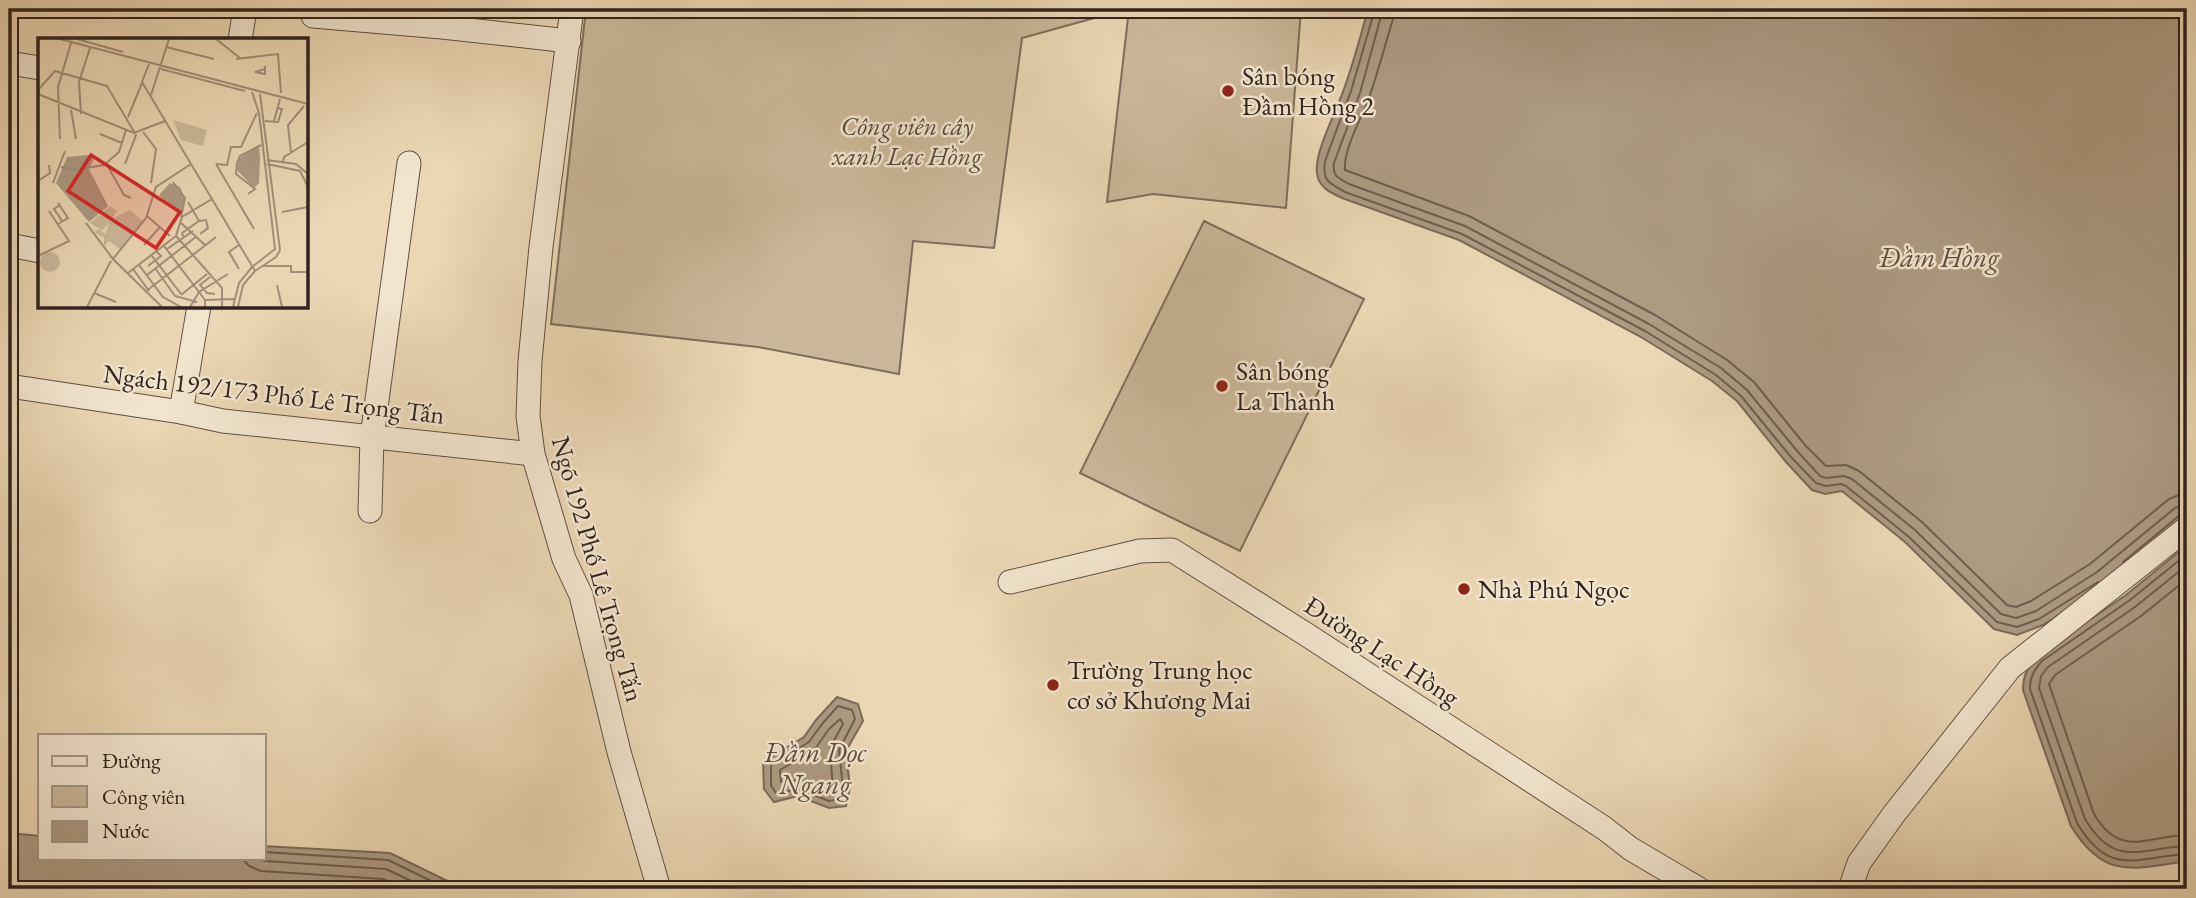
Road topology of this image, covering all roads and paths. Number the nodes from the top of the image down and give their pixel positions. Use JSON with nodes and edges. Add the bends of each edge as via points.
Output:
{"nodes":[{"id":1,"x":245,"y":9,"type":"edge"},
{"id":2,"x":572,"y":9,"type":"edge"},
{"id":3,"x":313,"y":16,"type":"dead end"},
{"id":4,"x":240,"y":38,"type":"edge"},
{"id":5,"x":569,"y":41,"type":"junction"},
{"id":6,"x":9,"y":63,"type":"edge"},
{"id":7,"x":38,"y":68,"type":"edge"},
{"id":8,"x":409,"y":163,"type":"dead end"},
{"id":9,"x":9,"y":245,"type":"edge"},
{"id":10,"x":38,"y":251,"type":"edge"},
{"id":11,"x":199,"y":308,"type":"edge"},
{"id":12,"x":9,"y":386,"type":"edge"},
{"id":13,"x":181,"y":412,"type":"junction"},
{"id":14,"x":372,"y":437,"type":"junction"},
{"id":15,"x":533,"y":454,"type":"junction"},
{"id":16,"x":370,"y":511,"type":"dead end"},
{"id":17,"x":2187,"y":528,"type":"edge"},
{"id":18,"x":1010,"y":582,"type":"dead end"},
{"id":19,"x":659,"y":889,"type":"edge"},
{"id":20,"x":1699,"y":889,"type":"edge"},
{"id":21,"x":1850,"y":889,"type":"edge"}],
"edges":[{"from":1,"to":4,"type":"street"},
{"from":2,"to":5,"type":"street","name":"Ngõ 192 Phố Lê Trọng Tấn"},
{"from":3,"to":5,"type":"street"},
{"from":5,"to":15,"type":"street","name":"Ngõ 192 Phố Lê Trọng Tấn","via":[[530,361],[528,416]]},
{"from":6,"to":7,"type":"street"},
{"from":8,"to":14,"type":"street"},
{"from":9,"to":10,"type":"street"},
{"from":11,"to":13,"type":"street"},
{"from":12,"to":13,"type":"street","name":"Ngách 192/173 Phố Lê Trọng Tấn"},
{"from":13,"to":14,"type":"street","name":"Ngách 192/173 Phố Lê Trọng Tấn"},
{"from":14,"to":15,"type":"street","name":"Ngách 192/173 Phố Lê Trọng Tấn"},
{"from":14,"to":16,"type":"street"},
{"from":15,"to":19,"type":"street","name":"Ngõ 192 Phố Lê Trọng Tấn","via":[[564,559],[581,595],[619,752]]},
{"from":17,"to":21,"type":"street","via":[[2010,668],[1894,814],[1859,863]]},
{"from":18,"to":20,"type":"street","name":"Đường Lạc Hồng","via":[[1140,551],[1172,550]]}]}
